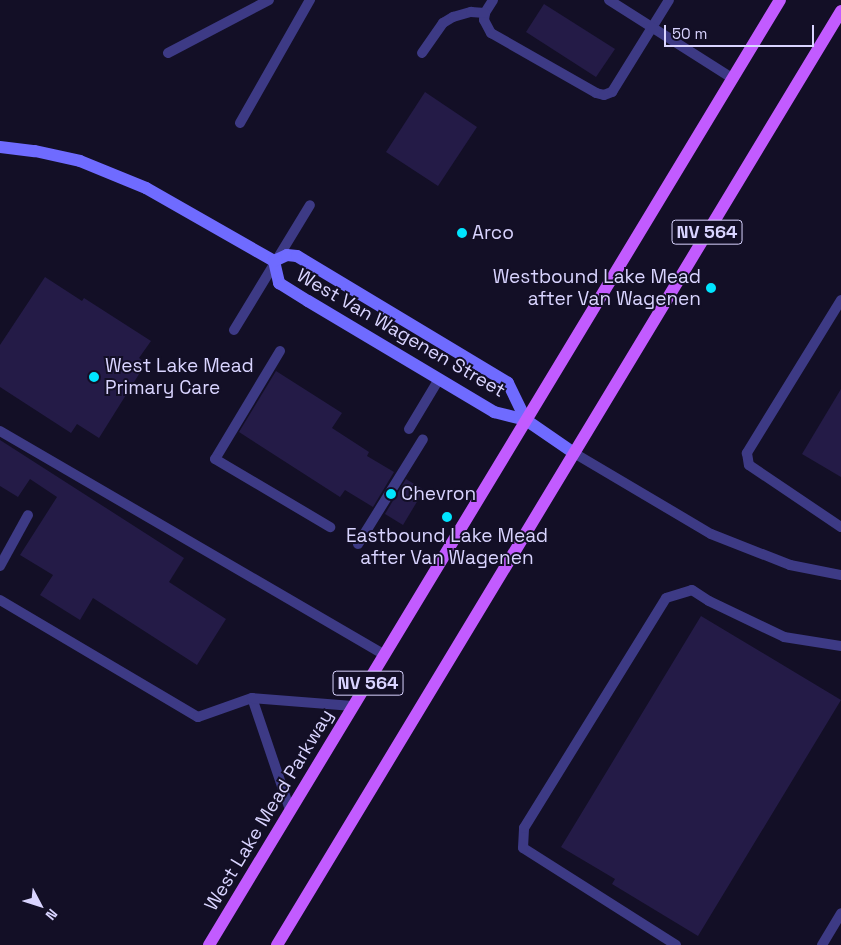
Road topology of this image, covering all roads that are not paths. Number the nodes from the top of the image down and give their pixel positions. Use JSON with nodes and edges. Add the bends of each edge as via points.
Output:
{"nodes":[{"id":1,"x":269,"y":0,"type":"edge"},
{"id":2,"x":310,"y":0,"type":"edge"},
{"id":3,"x":493,"y":0,"type":"edge"},
{"id":4,"x":609,"y":0,"type":"edge"},
{"id":5,"x":668,"y":0,"type":"edge"},
{"id":6,"x":780,"y":0,"type":"edge"},
{"id":7,"x":841,"y":11,"type":"edge"},
{"id":8,"x":485,"y":13,"type":"junction"},
{"id":9,"x":652,"y":27,"type":"junction"},
{"id":10,"x":168,"y":53,"type":"dead end"},
{"id":11,"x":422,"y":53,"type":"dead end"},
{"id":12,"x":732,"y":78,"type":"junction"},
{"id":13,"x":240,"y":123,"type":"dead end"},
{"id":14,"x":0,"y":146,"type":"edge"},
{"id":15,"x":310,"y":204,"type":"dead end"},
{"id":16,"x":274,"y":261,"type":"junction"},
{"id":17,"x":841,"y":300,"type":"edge"},
{"id":18,"x":234,"y":330,"type":"dead end"},
{"id":19,"x":280,"y":351,"type":"dead end"},
{"id":20,"x":439,"y":379,"type":"junction"},
{"id":21,"x":526,"y":420,"type":"junction"},
{"id":22,"x":409,"y":429,"type":"dead end"},
{"id":23,"x":0,"y":432,"type":"edge"},
{"id":24,"x":423,"y":438,"type":"dead end"},
{"id":25,"x":574,"y":453,"type":"junction"},
{"id":26,"x":28,"y":515,"type":"dead end"},
{"id":27,"x":330,"y":527,"type":"dead end"},
{"id":28,"x":841,"y":527,"type":"edge"},
{"id":29,"x":358,"y":544,"type":"dead end"},
{"id":30,"x":0,"y":566,"type":"edge"},
{"id":31,"x":841,"y":575,"type":"edge"},
{"id":32,"x":0,"y":600,"type":"edge"},
{"id":33,"x":841,"y":646,"type":"edge"},
{"id":34,"x":385,"y":655,"type":"junction"},
{"id":35,"x":252,"y":698,"type":"junction"},
{"id":36,"x":354,"y":706,"type":"junction"},
{"id":37,"x":290,"y":810,"type":"junction"},
{"id":38,"x":841,"y":913,"type":"edge"},
{"id":39,"x":209,"y":945,"type":"edge"},
{"id":40,"x":277,"y":945,"type":"edge"},
{"id":41,"x":676,"y":945,"type":"edge"},
{"id":42,"x":822,"y":945,"type":"edge"}],
"edges":[{"from":1,"to":10,"type":"lane"},
{"from":2,"to":13,"type":"lane"},
{"from":3,"to":8,"type":"lane"},
{"from":4,"to":9,"type":"lane"},
{"from":5,"to":9,"type":"lane"},
{"from":6,"to":12,"type":"main road","name":"West Lake Mead Parkway","number":"NV 564"},
{"from":7,"to":25,"type":"main road","number":"NV 564"},
{"from":8,"to":9,"type":"lane","via":[[484,20],[491,33],[604,95],[612,92]]},
{"from":8,"to":11,"type":"lane","via":[[471,12],[453,17],[439,29]]},
{"from":9,"to":12,"type":"lane"},
{"from":12,"to":21,"type":"main road","name":"West Lake Mead Parkway","number":"NV 564"},
{"from":14,"to":16,"type":"main road","name":"West Van Wagenen Street","via":[[80,161],[115,174],[146,188]]},
{"from":15,"to":16,"type":"lane"},
{"from":16,"to":18,"type":"lane"},
{"from":16,"to":20,"type":"main road","name":"West Van Wagenen Street","via":[[279,283]]},
{"from":16,"to":21,"type":"main road","name":"West Van Wagenen Street","via":[[297,256],[508,383]]},
{"from":17,"to":28,"type":"lane","via":[[747,453],[749,465]]},
{"from":19,"to":27,"type":"lane","via":[[215,459]]},
{"from":20,"to":21,"type":"main road","name":"West Van Wagenen Street","via":[[494,412]]},
{"from":20,"to":22,"type":"lane"},
{"from":21,"to":25,"type":"main road","name":"West Van Wagenen Street"},
{"from":21,"to":34,"type":"main road","name":"West Lake Mead Parkway","number":"NV 564"},
{"from":23,"to":34,"type":"lane"},
{"from":24,"to":29,"type":"lane"},
{"from":25,"to":31,"type":"lane","via":[[711,534],[790,565]]},
{"from":25,"to":40,"type":"main road","number":"NV 564"},
{"from":26,"to":30,"type":"lane"},
{"from":32,"to":35,"type":"lane","via":[[198,717]]},
{"from":33,"to":41,"type":"lane","via":[[784,636],[692,590],[666,598],[524,828],[523,848]]},
{"from":34,"to":36,"type":"main road","name":"West Lake Mead Parkway","number":"NV 564"},
{"from":35,"to":36,"type":"lane"},
{"from":35,"to":37,"type":"lane"},
{"from":36,"to":37,"type":"main road","name":"West Lake Mead Parkway","number":"NV 564"},
{"from":37,"to":39,"type":"main road","name":"West Lake Mead Parkway","number":"NV 564"},
{"from":38,"to":42,"type":"lane"}]}
